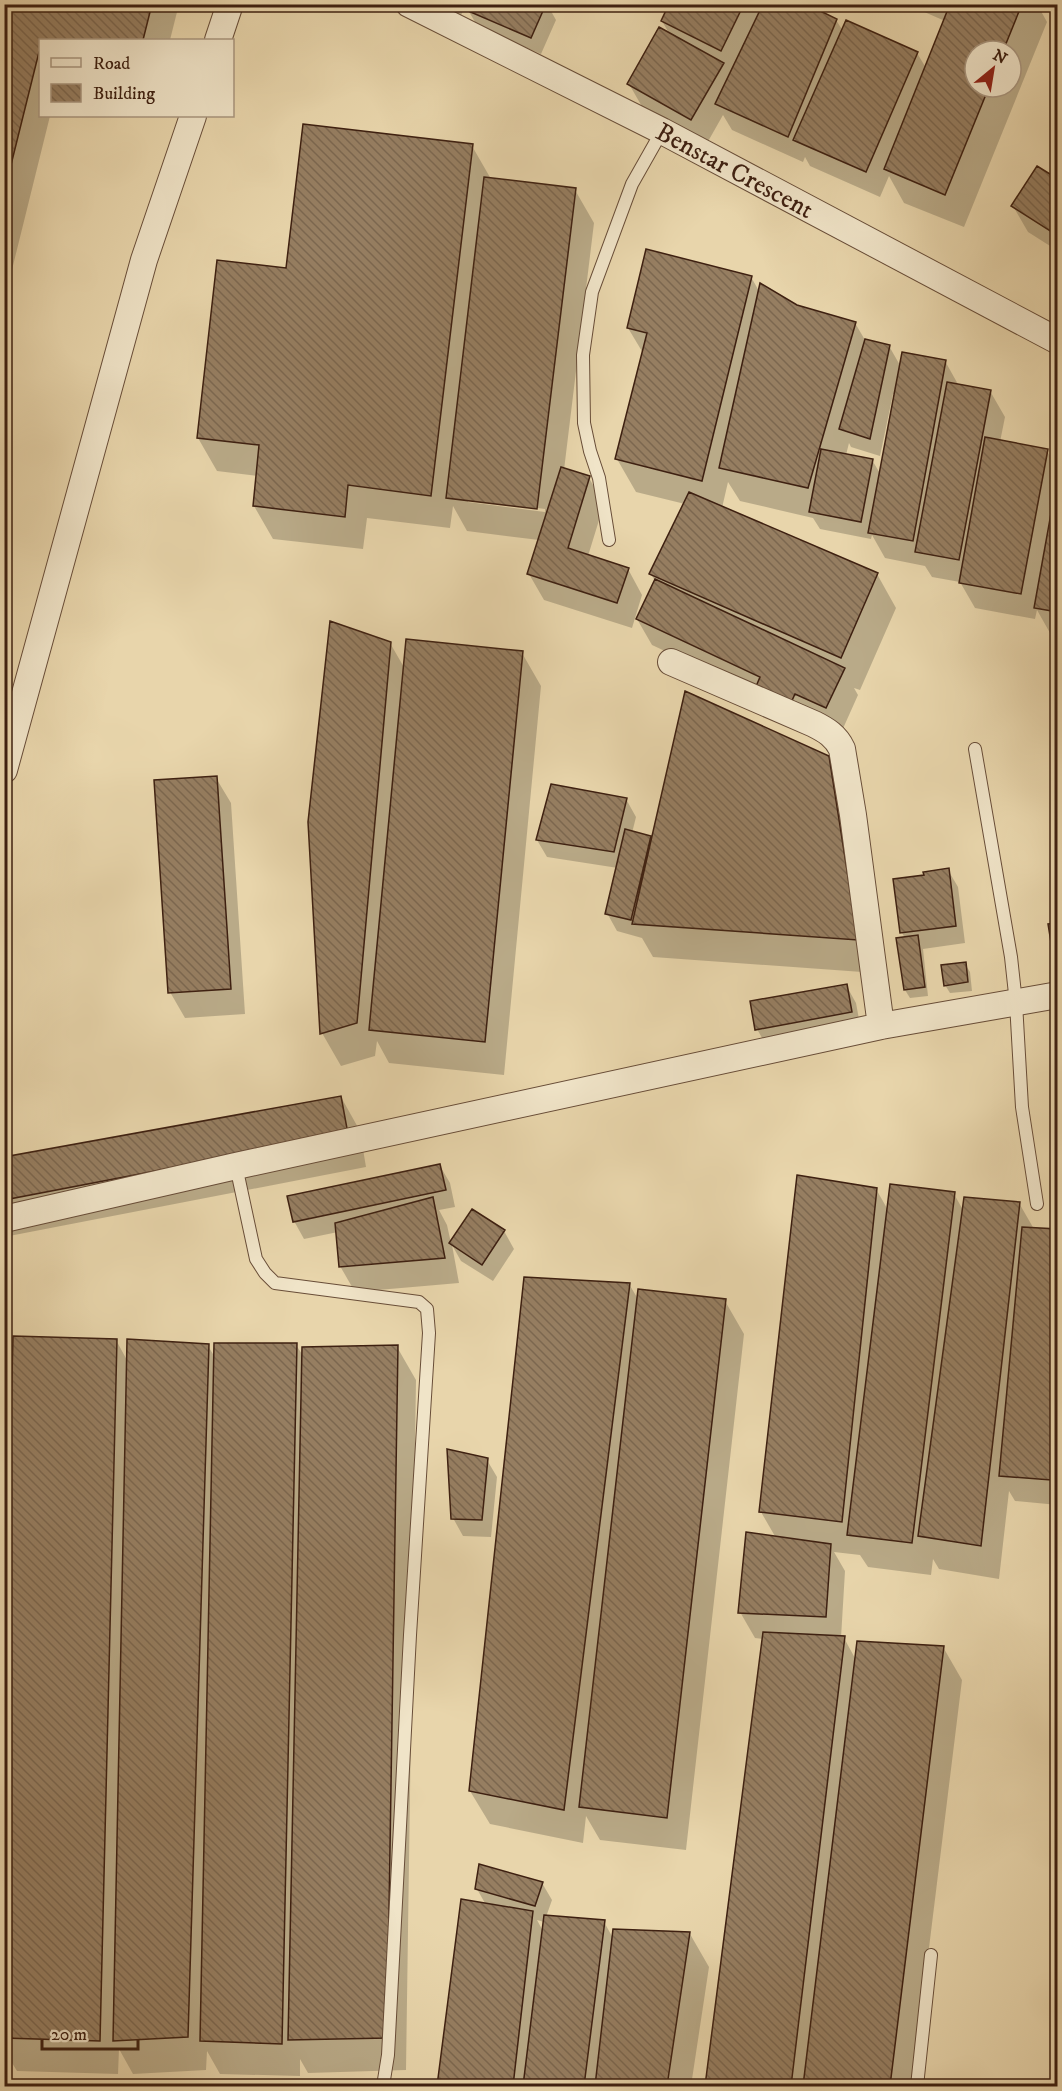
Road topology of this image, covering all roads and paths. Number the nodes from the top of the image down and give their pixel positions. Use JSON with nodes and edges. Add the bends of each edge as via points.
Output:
{"nodes":[{"id":1,"x":230,"y":4,"type":"edge"},
{"id":2,"x":409,"y":4,"type":"edge"},
{"id":3,"x":218,"y":39,"type":"edge"},
{"id":4,"x":193,"y":117,"type":"edge"},
{"id":5,"x":662,"y":131,"type":"junction"},
{"id":6,"x":1058,"y":341,"type":"edge"},
{"id":7,"x":609,"y":540,"type":"dead end"},
{"id":8,"x":671,"y":662,"type":"dead end"},
{"id":9,"x":975,"y":749,"type":"dead end"},
{"id":10,"x":4,"y":770,"type":"edge"},
{"id":11,"x":1058,"y":995,"type":"edge"},
{"id":12,"x":1016,"y":1003,"type":"junction"},
{"id":13,"x":881,"y":1026,"type":"junction"},
{"id":14,"x":236,"y":1166,"type":"junction"},
{"id":15,"x":1037,"y":1204,"type":"dead end"},
{"id":16,"x":4,"y":1219,"type":"edge"},
{"id":17,"x":931,"y":1955,"type":"dead end"},
{"id":18,"x":383,"y":2086,"type":"edge"},
{"id":19,"x":917,"y":2086,"type":"edge"}],
"edges":[{"from":1,"to":3,"type":"street"},
{"from":2,"to":5,"type":"street","name":"Benstar Crescent"},
{"from":4,"to":10,"type":"street","via":[[144,260]]},
{"from":5,"to":6,"type":"street","name":"Benstar Crescent"},
{"from":5,"to":7,"type":"lane","via":[[632,184],[615,226],[592,292],[585,345],[584,423],[599,478]]},
{"from":8,"to":13,"type":"street","via":[[814,724],[838,741],[854,815]]},
{"from":9,"to":12,"type":"lane"},
{"from":11,"to":12,"type":"street"},
{"from":12,"to":13,"type":"street"},
{"from":12,"to":15,"type":"lane","via":[[1022,1107]]},
{"from":13,"to":14,"type":"street"},
{"from":14,"to":16,"type":"street"},
{"from":14,"to":18,"type":"lane","via":[[256,1259],[275,1283],[419,1302],[427,1309],[388,2055]]},
{"from":17,"to":19,"type":"lane"}]}
